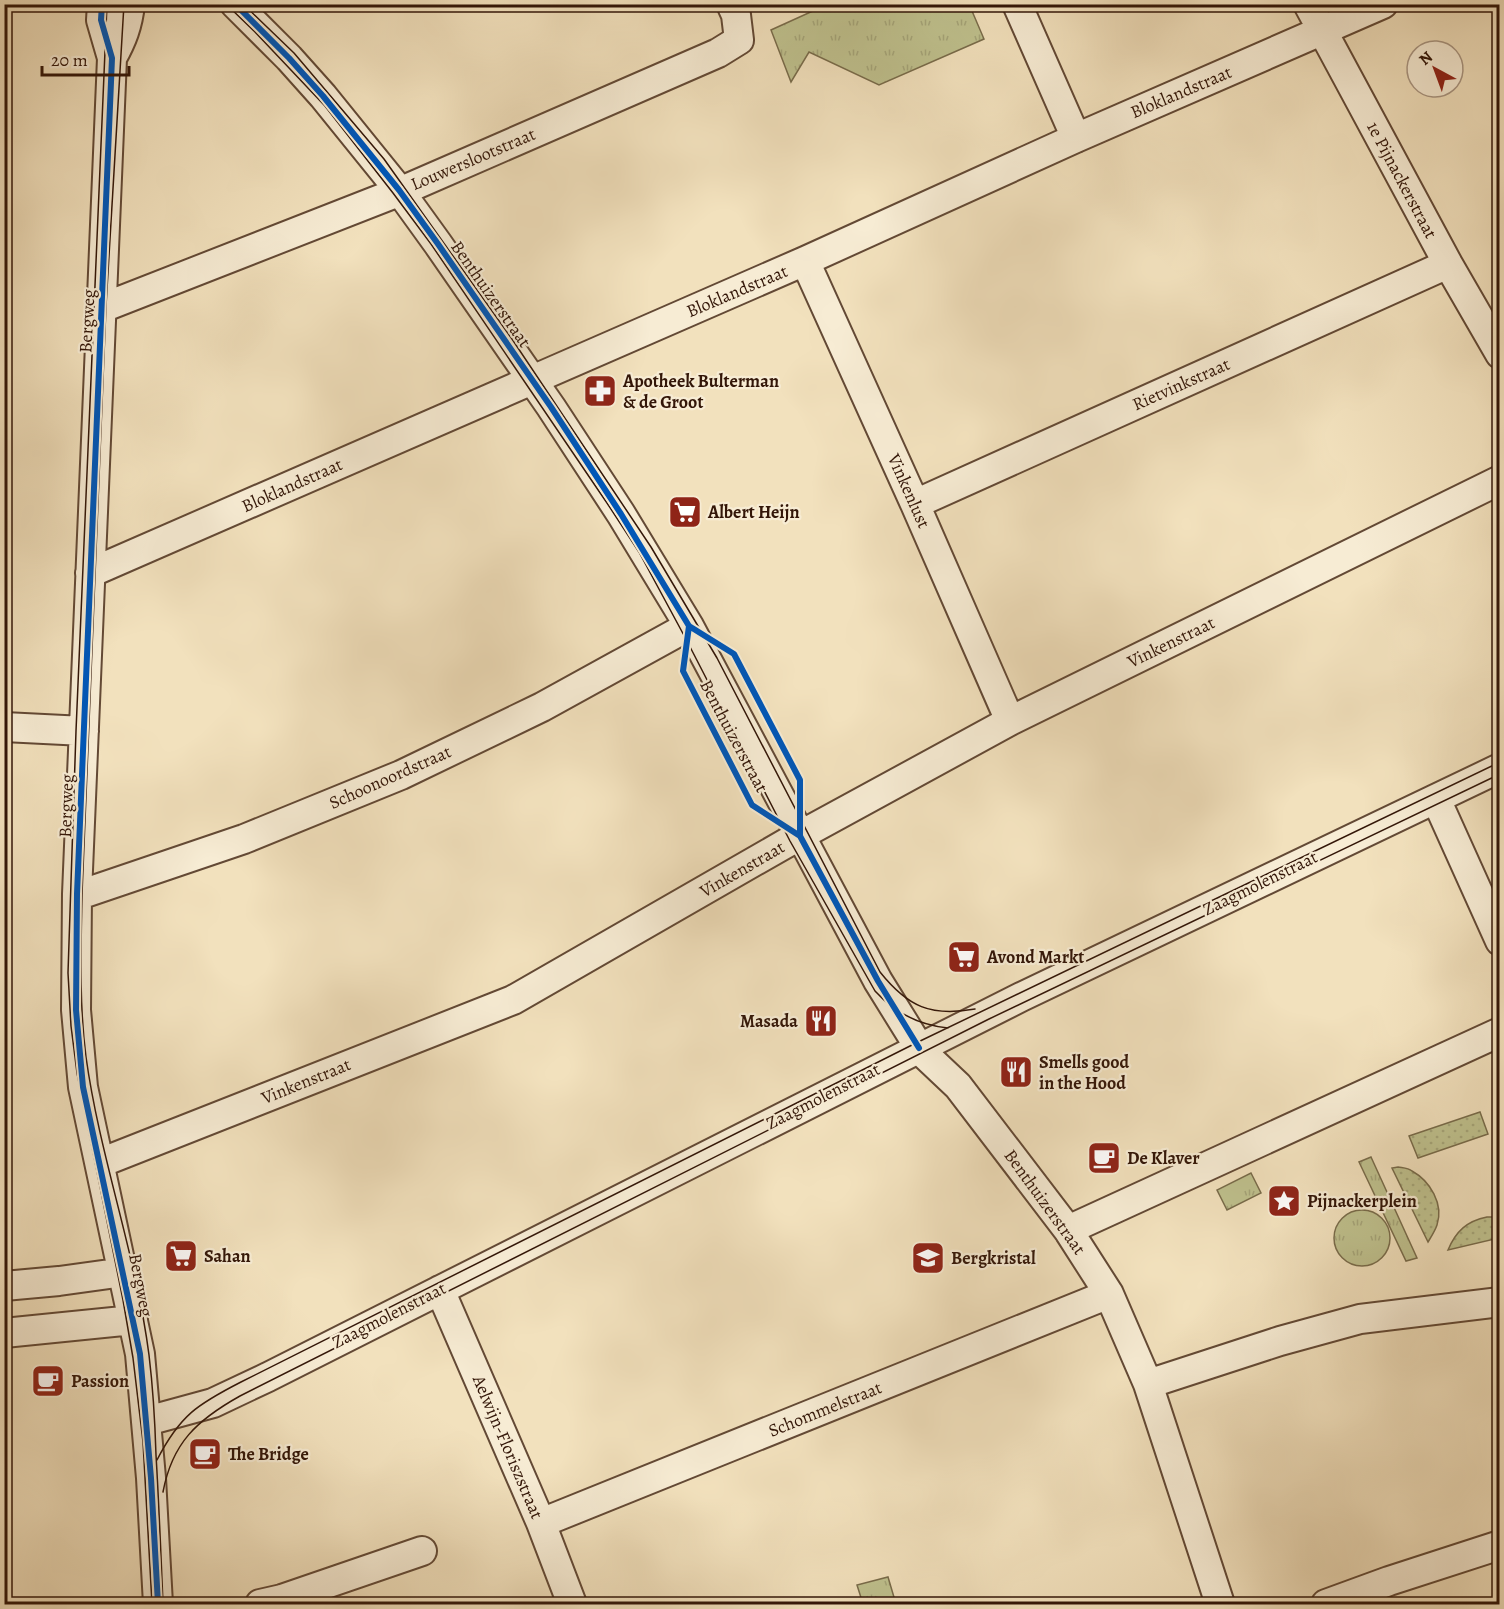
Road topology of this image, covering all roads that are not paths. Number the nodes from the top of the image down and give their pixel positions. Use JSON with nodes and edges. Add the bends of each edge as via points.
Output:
{"nodes":[{"id":1,"x":102,"y":4,"type":"edge"},
{"id":2,"x":130,"y":4,"type":"edge"},
{"id":3,"x":235,"y":4,"type":"edge"},
{"id":4,"x":731,"y":4,"type":"edge"},
{"id":5,"x":1017,"y":4,"type":"edge"},
{"id":6,"x":1308,"y":4,"type":"edge"},
{"id":7,"x":1383,"y":4,"type":"edge"},
{"id":8,"x":1322,"y":32,"type":"junction"},
{"id":9,"x":112,"y":58,"type":"junction"},
{"id":10,"x":1076,"y":138,"type":"junction"},
{"id":11,"x":399,"y":190,"type":"junction"},
{"id":12,"x":805,"y":261,"type":"junction"},
{"id":13,"x":1448,"y":264,"type":"junction"},
{"id":14,"x":102,"y":308,"type":"junction"},
{"id":15,"x":1500,"y":354,"type":"edge"},
{"id":16,"x":532,"y":380,"type":"junction"},
{"id":17,"x":1500,"y":480,"type":"edge"},
{"id":18,"x":915,"y":504,"type":"junction"},
{"id":19,"x":90,"y":573,"type":"junction"},
{"id":20,"x":689,"y":626,"type":"junction"},
{"id":21,"x":1010,"y":721,"type":"junction"},
{"id":22,"x":4,"y":727,"type":"edge"},
{"id":23,"x":84,"y":731,"type":"junction"},
{"id":24,"x":1500,"y":768,"type":"edge"},
{"id":25,"x":1436,"y":799,"type":"junction"},
{"id":26,"x":800,"y":836,"type":"junction"},
{"id":27,"x":77,"y":894,"type":"junction"},
{"id":28,"x":1500,"y":941,"type":"edge"},
{"id":29,"x":1500,"y":1032,"type":"edge"},
{"id":30,"x":920,"y":1048,"type":"junction"},
{"id":31,"x":100,"y":1163,"type":"junction"},
{"id":32,"x":1068,"y":1230,"type":"junction"},
{"id":33,"x":123,"y":1272,"type":"junction"},
{"id":34,"x":4,"y":1286,"type":"edge"},
{"id":35,"x":440,"y":1290,"type":"junction"},
{"id":36,"x":1109,"y":1294,"type":"junction"},
{"id":37,"x":1500,"y":1302,"type":"edge"},
{"id":38,"x":133,"y":1320,"type":"junction"},
{"id":39,"x":4,"y":1333,"type":"edge"},
{"id":40,"x":1148,"y":1384,"type":"junction"},
{"id":41,"x":147,"y":1421,"type":"junction"},
{"id":42,"x":541,"y":1523,"type":"junction"},
{"id":43,"x":1500,"y":1545,"type":"edge"},
{"id":44,"x":422,"y":1551,"type":"dead end"},
{"id":45,"x":158,"y":1605,"type":"edge"},
{"id":46,"x":260,"y":1605,"type":"edge"},
{"id":47,"x":572,"y":1605,"type":"edge"},
{"id":48,"x":1220,"y":1605,"type":"edge"},
{"id":49,"x":1326,"y":1605,"type":"edge"}],
"edges":[{"from":1,"to":9,"type":"street","name":"Bergweg","via":[[101,20]]},
{"from":2,"to":9,"type":"street","name":"Bergweg","via":[[128,22]]},
{"from":3,"to":11,"type":"street","name":"Benthuizerstraat","via":[[289,58]]},
{"from":4,"to":11,"type":"street","name":"Louwerslootstraat","via":[[739,40],[718,53]]},
{"from":5,"to":10,"type":"street"},
{"from":6,"to":8,"type":"street","name":"1e Pijnackerstraat"},
{"from":7,"to":8,"type":"street","name":"Bloklandstraat"},
{"from":8,"to":10,"type":"street","name":"Bloklandstraat"},
{"from":8,"to":13,"type":"street","name":"1e Pijnackerstraat"},
{"from":9,"to":14,"type":"street","name":"Bergweg"},
{"from":10,"to":12,"type":"street","name":"Bloklandstraat"},
{"from":11,"to":14,"type":"street","name":"Louwerslootstraat"},
{"from":11,"to":16,"type":"street","name":"Benthuizerstraat"},
{"from":12,"to":16,"type":"street","name":"Bloklandstraat"},
{"from":12,"to":18,"type":"street","name":"Vinkenlust"},
{"from":13,"to":15,"type":"street","name":"1e Pijnackerstraat"},
{"from":13,"to":18,"type":"street","name":"Rietvinkstraat"},
{"from":14,"to":19,"type":"street","name":"Bergweg"},
{"from":16,"to":19,"type":"street","name":"Bloklandstraat"},
{"from":16,"to":20,"type":"street","name":"Benthuizerstraat"},
{"from":17,"to":21,"type":"street","name":"Vinkenstraat"},
{"from":18,"to":21,"type":"street","name":"Vinkenlust"},
{"from":19,"to":23,"type":"street","name":"Bergweg"},
{"from":20,"to":26,"type":"street","name":"Benthuizerstraat"},
{"from":20,"to":27,"type":"street","name":"Schoonoordstraat","via":[[542,707],[401,775],[244,838]]},
{"from":21,"to":26,"type":"street","name":"Vinkenstraat"},
{"from":22,"to":23,"type":"street"},
{"from":23,"to":27,"type":"street","name":"Bergweg"},
{"from":24,"to":25,"type":"street","name":"Zaagmolenstraat"},
{"from":25,"to":28,"type":"street"},
{"from":25,"to":30,"type":"street","name":"Zaagmolenstraat"},
{"from":26,"to":30,"type":"street","name":"Benthuizerstraat","via":[[878,981]]},
{"from":26,"to":31,"type":"street","name":"Vinkenstraat","via":[[513,1000]]},
{"from":27,"to":31,"type":"street","name":"Bergweg","via":[[76,1010],[83,1087]]},
{"from":29,"to":32,"type":"street"},
{"from":30,"to":32,"type":"street","name":"Benthuizerstraat","via":[[958,1086]]},
{"from":30,"to":35,"type":"street","name":"Zaagmolenstraat"},
{"from":31,"to":33,"type":"street","name":"Bergweg"},
{"from":32,"to":36,"type":"street","name":"Benthuizerstraat"},
{"from":33,"to":34,"type":"street"},
{"from":33,"to":38,"type":"street","name":"Bergweg"},
{"from":35,"to":41,"type":"street","name":"Zaagmolenstraat","via":[[213,1403]]},
{"from":35,"to":42,"type":"street","name":"Aelwijn-Floriszstraat"},
{"from":36,"to":40,"type":"street","name":"Benthuizerstraat"},
{"from":36,"to":42,"type":"street","name":"Schommelstraat"},
{"from":37,"to":40,"type":"street","via":[[1360,1318]]},
{"from":38,"to":39,"type":"street"},
{"from":38,"to":41,"type":"street","name":"Bergweg"},
{"from":40,"to":48,"type":"street","name":"Benthuizerstraat"},
{"from":41,"to":45,"type":"street","name":"Bergweg"},
{"from":42,"to":47,"type":"street","name":"Aelwijn-Floriszstraat"},
{"from":43,"to":49,"type":"street"},
{"from":44,"to":46,"type":"street"}]}
